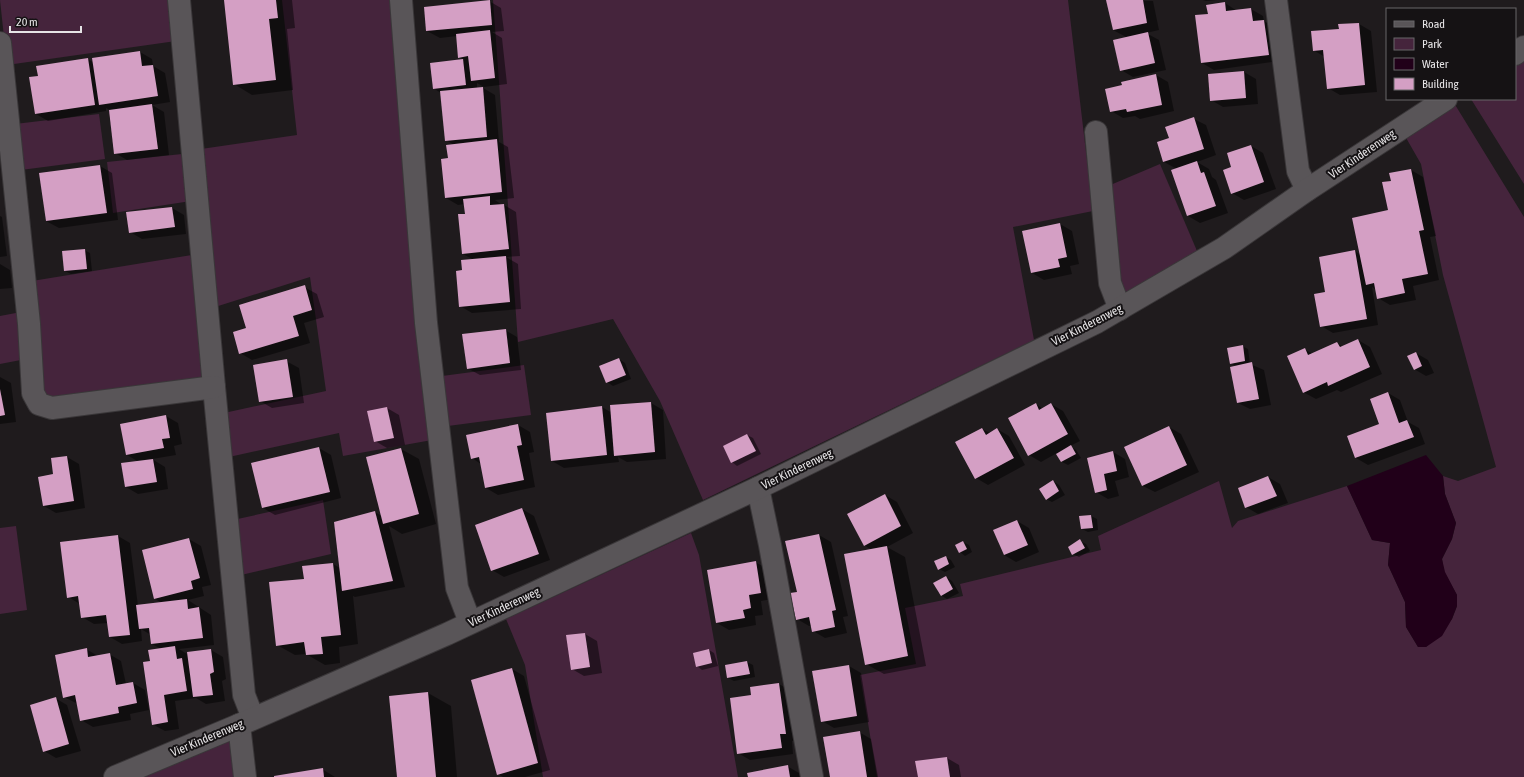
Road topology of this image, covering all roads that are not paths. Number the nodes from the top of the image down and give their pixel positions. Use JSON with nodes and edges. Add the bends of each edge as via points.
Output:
{"nodes":[{"id":1,"x":179,"y":0,"type":"edge"},
{"id":2,"x":401,"y":0,"type":"edge"},
{"id":3,"x":1276,"y":0,"type":"edge"},
{"id":4,"x":0,"y":42,"type":"edge"},
{"id":5,"x":1524,"y":47,"type":"edge"},
{"id":6,"x":1516,"y":53,"type":"edge"},
{"id":7,"x":1444,"y":100,"type":"edge"},
{"id":8,"x":1096,"y":132,"type":"dead end"},
{"id":9,"x":1308,"y":190,"type":"junction"},
{"id":10,"x":1120,"y":309,"type":"junction"},
{"id":11,"x":214,"y":387,"type":"junction"},
{"id":12,"x":758,"y":488,"type":"junction"},
{"id":13,"x":470,"y":622,"type":"junction"},
{"id":14,"x":246,"y":722,"type":"junction"},
{"id":15,"x":115,"y":777,"type":"edge"},
{"id":16,"x":245,"y":777,"type":"edge"},
{"id":17,"x":812,"y":777,"type":"edge"}],
"edges":[{"from":1,"to":11,"type":"street"},
{"from":2,"to":13,"type":"street","via":[[426,323],[457,588]]},
{"from":3,"to":9,"type":"street","via":[[1298,170]]},
{"from":4,"to":11,"type":"street","via":[[29,324],[33,393],[39,404],[52,408]]},
{"from":5,"to":6,"type":"street"},
{"from":7,"to":9,"type":"street","name":"Vier Kinderenweg"},
{"from":8,"to":10,"type":"street","via":[[1110,283]]},
{"from":9,"to":10,"type":"street","name":"Vier Kinderenweg","via":[[1224,248]]},
{"from":10,"to":12,"type":"street","name":"Vier Kinderenweg"},
{"from":11,"to":14,"type":"street"},
{"from":12,"to":13,"type":"street","name":"Vier Kinderenweg"},
{"from":12,"to":17,"type":"street"},
{"from":13,"to":14,"type":"street","name":"Vier Kinderenweg"},
{"from":14,"to":15,"type":"street","name":"Vier Kinderenweg"},
{"from":14,"to":16,"type":"street"}]}
